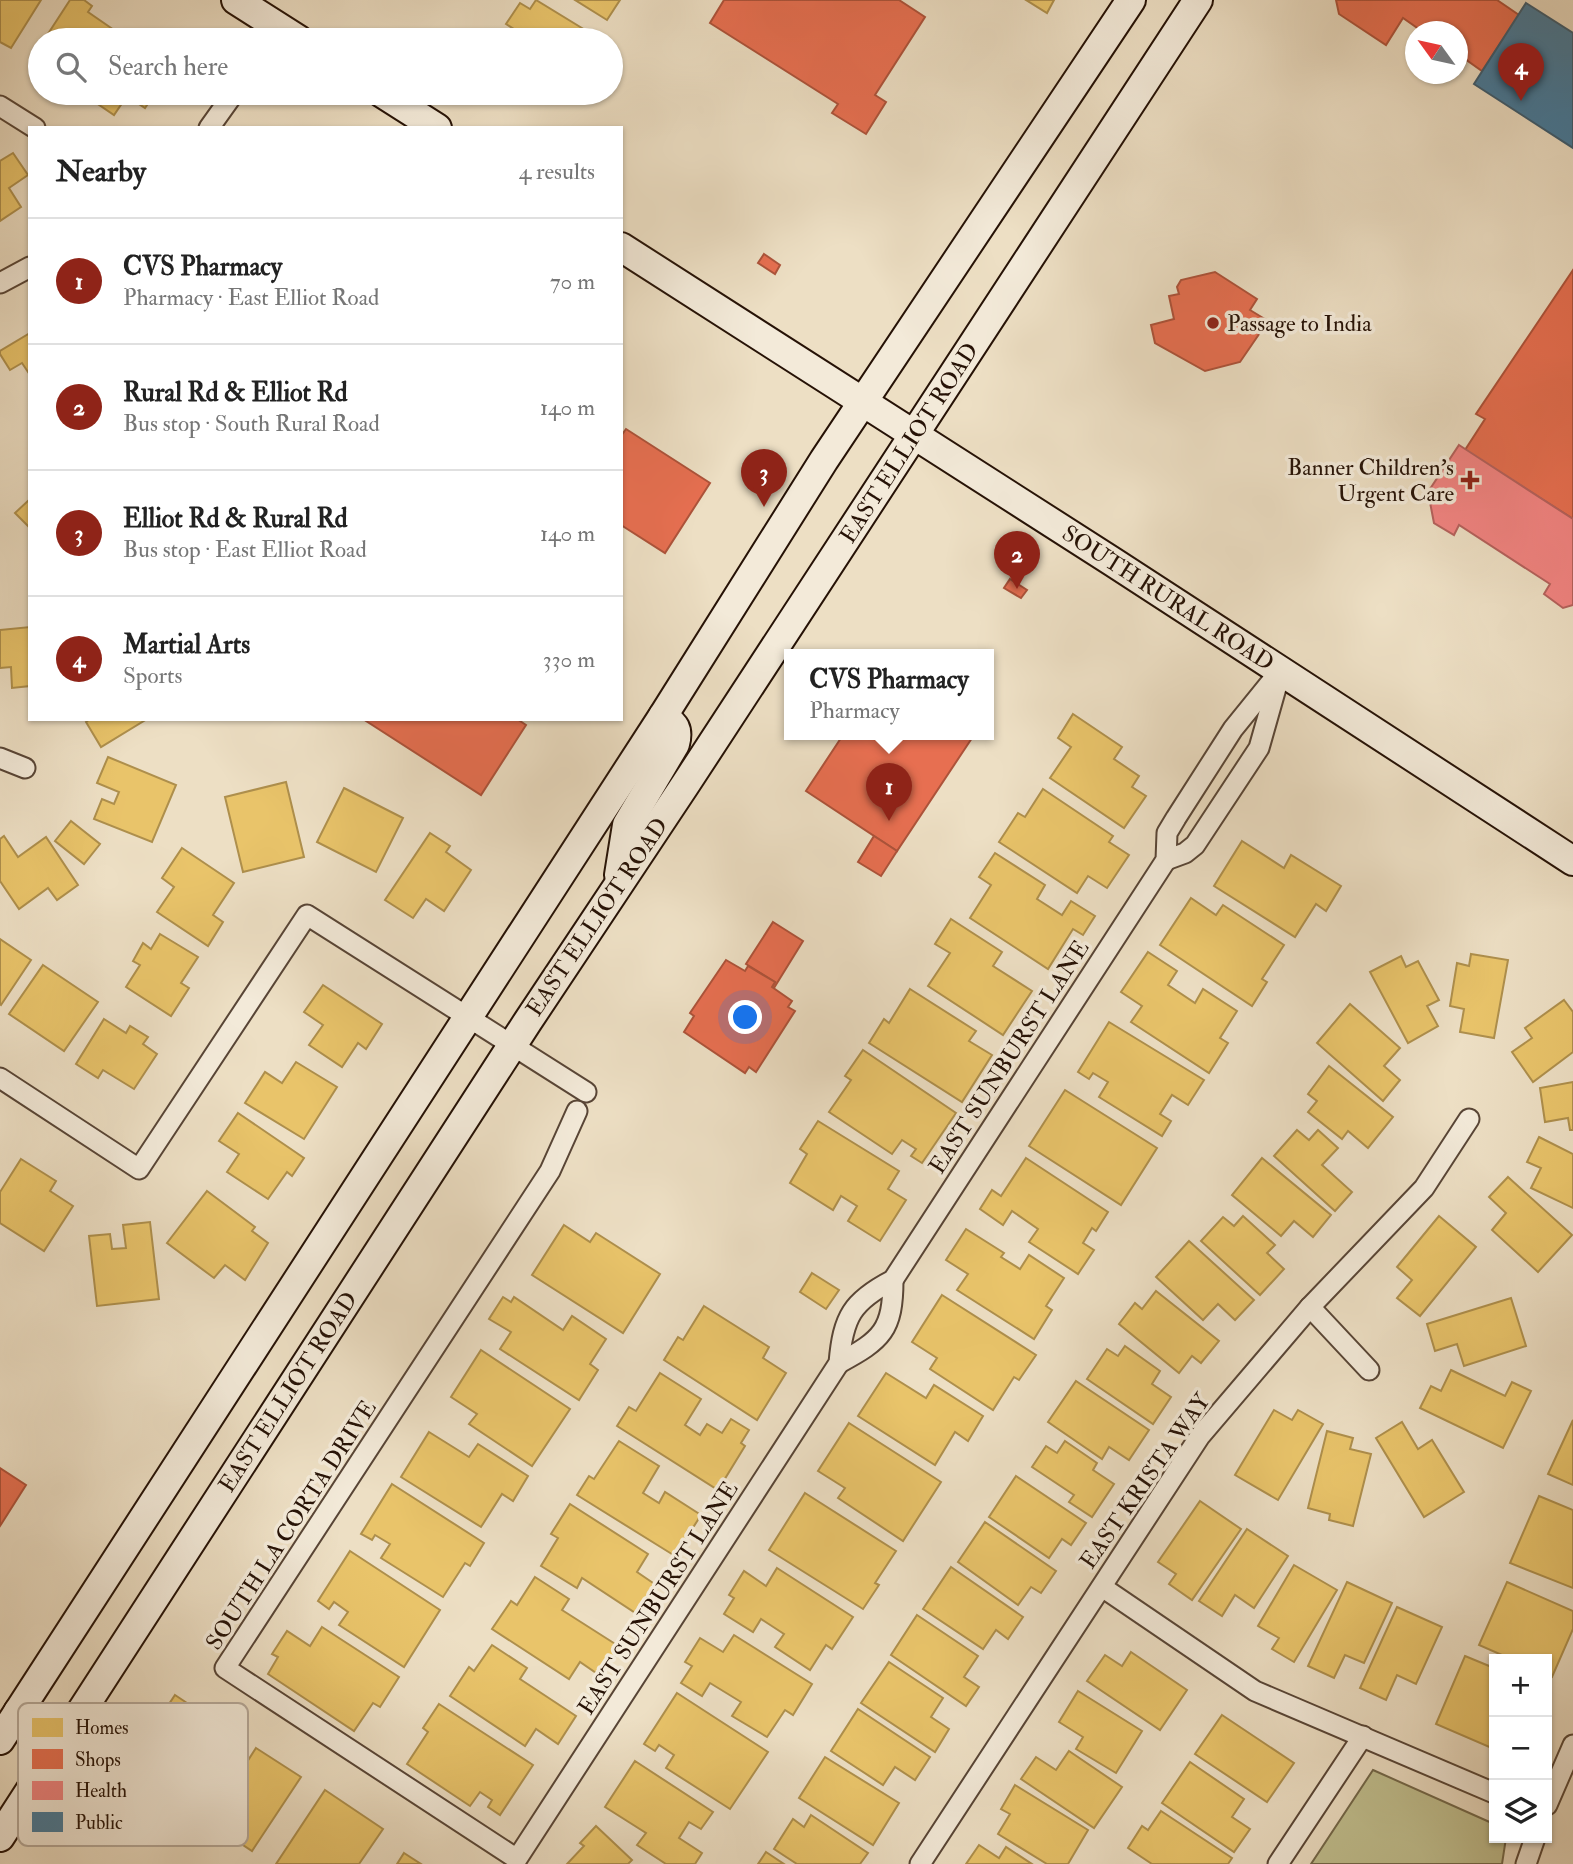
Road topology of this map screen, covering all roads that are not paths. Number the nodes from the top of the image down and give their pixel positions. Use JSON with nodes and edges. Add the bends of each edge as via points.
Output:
{"nodes":[{"id":1,"x":236,"y":0,"type":"edge"},
{"id":2,"x":1131,"y":0,"type":"edge"},
{"id":3,"x":1198,"y":0,"type":"edge"},
{"id":4,"x":272,"y":28,"type":"edge"},
{"id":5,"x":225,"y":105,"type":"edge"},
{"id":6,"x":401,"y":105,"type":"edge"},
{"id":7,"x":0,"y":106,"type":"edge"},
{"id":8,"x":32,"y":126,"type":"edge"},
{"id":9,"x":210,"y":126,"type":"edge"},
{"id":10,"x":433,"y":126,"type":"edge"},
{"id":11,"x":623,"y":248,"type":"edge"},
{"id":12,"x":28,"y":268,"type":"edge"},
{"id":13,"x":0,"y":283,"type":"edge"},
{"id":14,"x":863,"y":403,"type":"junction"},
{"id":15,"x":914,"y":435,"type":"junction"},
{"id":16,"x":1280,"y":671,"type":"junction"},
{"id":17,"x":663,"y":716,"type":"junction"},
{"id":18,"x":0,"y":758,"type":"edge"},
{"id":19,"x":25,"y":768,"type":"dead end"},
{"id":20,"x":1166,"y":860,"type":"junction"},
{"id":21,"x":1573,"y":861,"type":"edge"},
{"id":22,"x":618,"y":885,"type":"junction"},
{"id":23,"x":467,"y":1018,"type":"junction"},
{"id":24,"x":511,"y":1046,"type":"junction"},
{"id":25,"x":0,"y":1078,"type":"edge"},
{"id":26,"x":586,"y":1092,"type":"dead end"},
{"id":27,"x":577,"y":1111,"type":"dead end"},
{"id":28,"x":1469,"y":1119,"type":"dead end"},
{"id":29,"x":892,"y":1280,"type":"junction"},
{"id":30,"x":1310,"y":1307,"type":"junction"},
{"id":31,"x":839,"y":1363,"type":"junction"},
{"id":32,"x":1369,"y":1370,"type":"dead end"},
{"id":33,"x":1102,"y":1587,"type":"junction"},
{"id":34,"x":24,"y":1703,"type":"edge"},
{"id":35,"x":87,"y":1703,"type":"edge"},
{"id":36,"x":18,"y":1712,"type":"edge"},
{"id":37,"x":1363,"y":1736,"type":"junction"},
{"id":38,"x":0,"y":1740,"type":"edge"},
{"id":39,"x":1573,"y":1745,"type":"edge"},
{"id":40,"x":1489,"y":1791,"type":"edge"},
{"id":41,"x":1552,"y":1793,"type":"edge"},
{"id":42,"x":18,"y":1809,"type":"edge"},
{"id":43,"x":0,"y":1837,"type":"edge"},
{"id":44,"x":1533,"y":1843,"type":"edge"},
{"id":45,"x":517,"y":1859,"type":"joint"},
{"id":46,"x":920,"y":1864,"type":"edge"},
{"id":47,"x":1278,"y":1864,"type":"edge"},
{"id":48,"x":1526,"y":1864,"type":"edge"}],
"edges":[{"from":1,"to":4,"type":"main road"},
{"from":2,"to":14,"type":"main road"},
{"from":3,"to":15,"type":"main road","name":"EAST ELLIOT ROAD"},
{"from":5,"to":9,"type":"street"},
{"from":6,"to":10,"type":"main road"},
{"from":7,"to":8,"type":"street"},
{"from":11,"to":14,"type":"main road","name":"SOUTH RURAL ROAD"},
{"from":12,"to":13,"type":"street"},
{"from":14,"to":15,"type":"main road","name":"SOUTH RURAL ROAD"},
{"from":14,"to":17,"type":"main road"},
{"from":15,"to":16,"type":"main road","name":"SOUTH RURAL ROAD"},
{"from":15,"to":22,"type":"main road","name":"EAST ELLIOT ROAD"},
{"from":16,"to":20,"type":"street","name":"EAST SUNBURST LANE","via":[[1233,729],[1176,818],[1167,833]]},
{"from":16,"to":20,"type":"street","name":"EAST SUNBURST LANE","via":[[1259,748],[1195,845]]},
{"from":16,"to":21,"type":"main road","name":"SOUTH RURAL ROAD"},
{"from":17,"to":22,"type":"main road","via":[[678,732],[668,759],[627,825]]},
{"from":17,"to":23,"type":"main road"},
{"from":18,"to":19,"type":"street"},
{"from":20,"to":29,"type":"street","name":"EAST SUNBURST LANE"},
{"from":22,"to":24,"type":"main road","name":"EAST ELLIOT ROAD"},
{"from":23,"to":24,"type":"street"},
{"from":23,"to":25,"type":"street","via":[[307,915],[139,1168]]},
{"from":23,"to":34,"type":"main road"},
{"from":24,"to":26,"type":"street"},
{"from":24,"to":35,"type":"main road","name":"EAST ELLIOT ROAD"},
{"from":27,"to":45,"type":"street","name":"SOUTH LA CORTA DRIVE","via":[[550,1171],[225,1668]]},
{"from":28,"to":30,"type":"street","name":"EAST KRISTA WAY","via":[[1424,1188]]},
{"from":29,"to":31,"type":"street","name":"EAST SUNBURST LANE","via":[[869,1293],[851,1312],[841,1336]]},
{"from":29,"to":31,"type":"street","name":"EAST SUNBURST LANE","via":[[892,1307],[884,1331],[866,1349]]},
{"from":30,"to":32,"type":"street"},
{"from":30,"to":33,"type":"street","name":"EAST KRISTA WAY","via":[[1200,1436]]},
{"from":31,"to":45,"type":"street","name":"EAST SUNBURST LANE"},
{"from":33,"to":37,"type":"street","via":[[1255,1691]]},
{"from":33,"to":46,"type":"street","name":"EAST KRISTA WAY"},
{"from":36,"to":38,"type":"main road"},
{"from":37,"to":40,"type":"street"},
{"from":37,"to":47,"type":"street"},
{"from":39,"to":41,"type":"street"},
{"from":42,"to":43,"type":"main road","name":"EAST ELLIOT ROAD"},
{"from":44,"to":48,"type":"street"}]}
